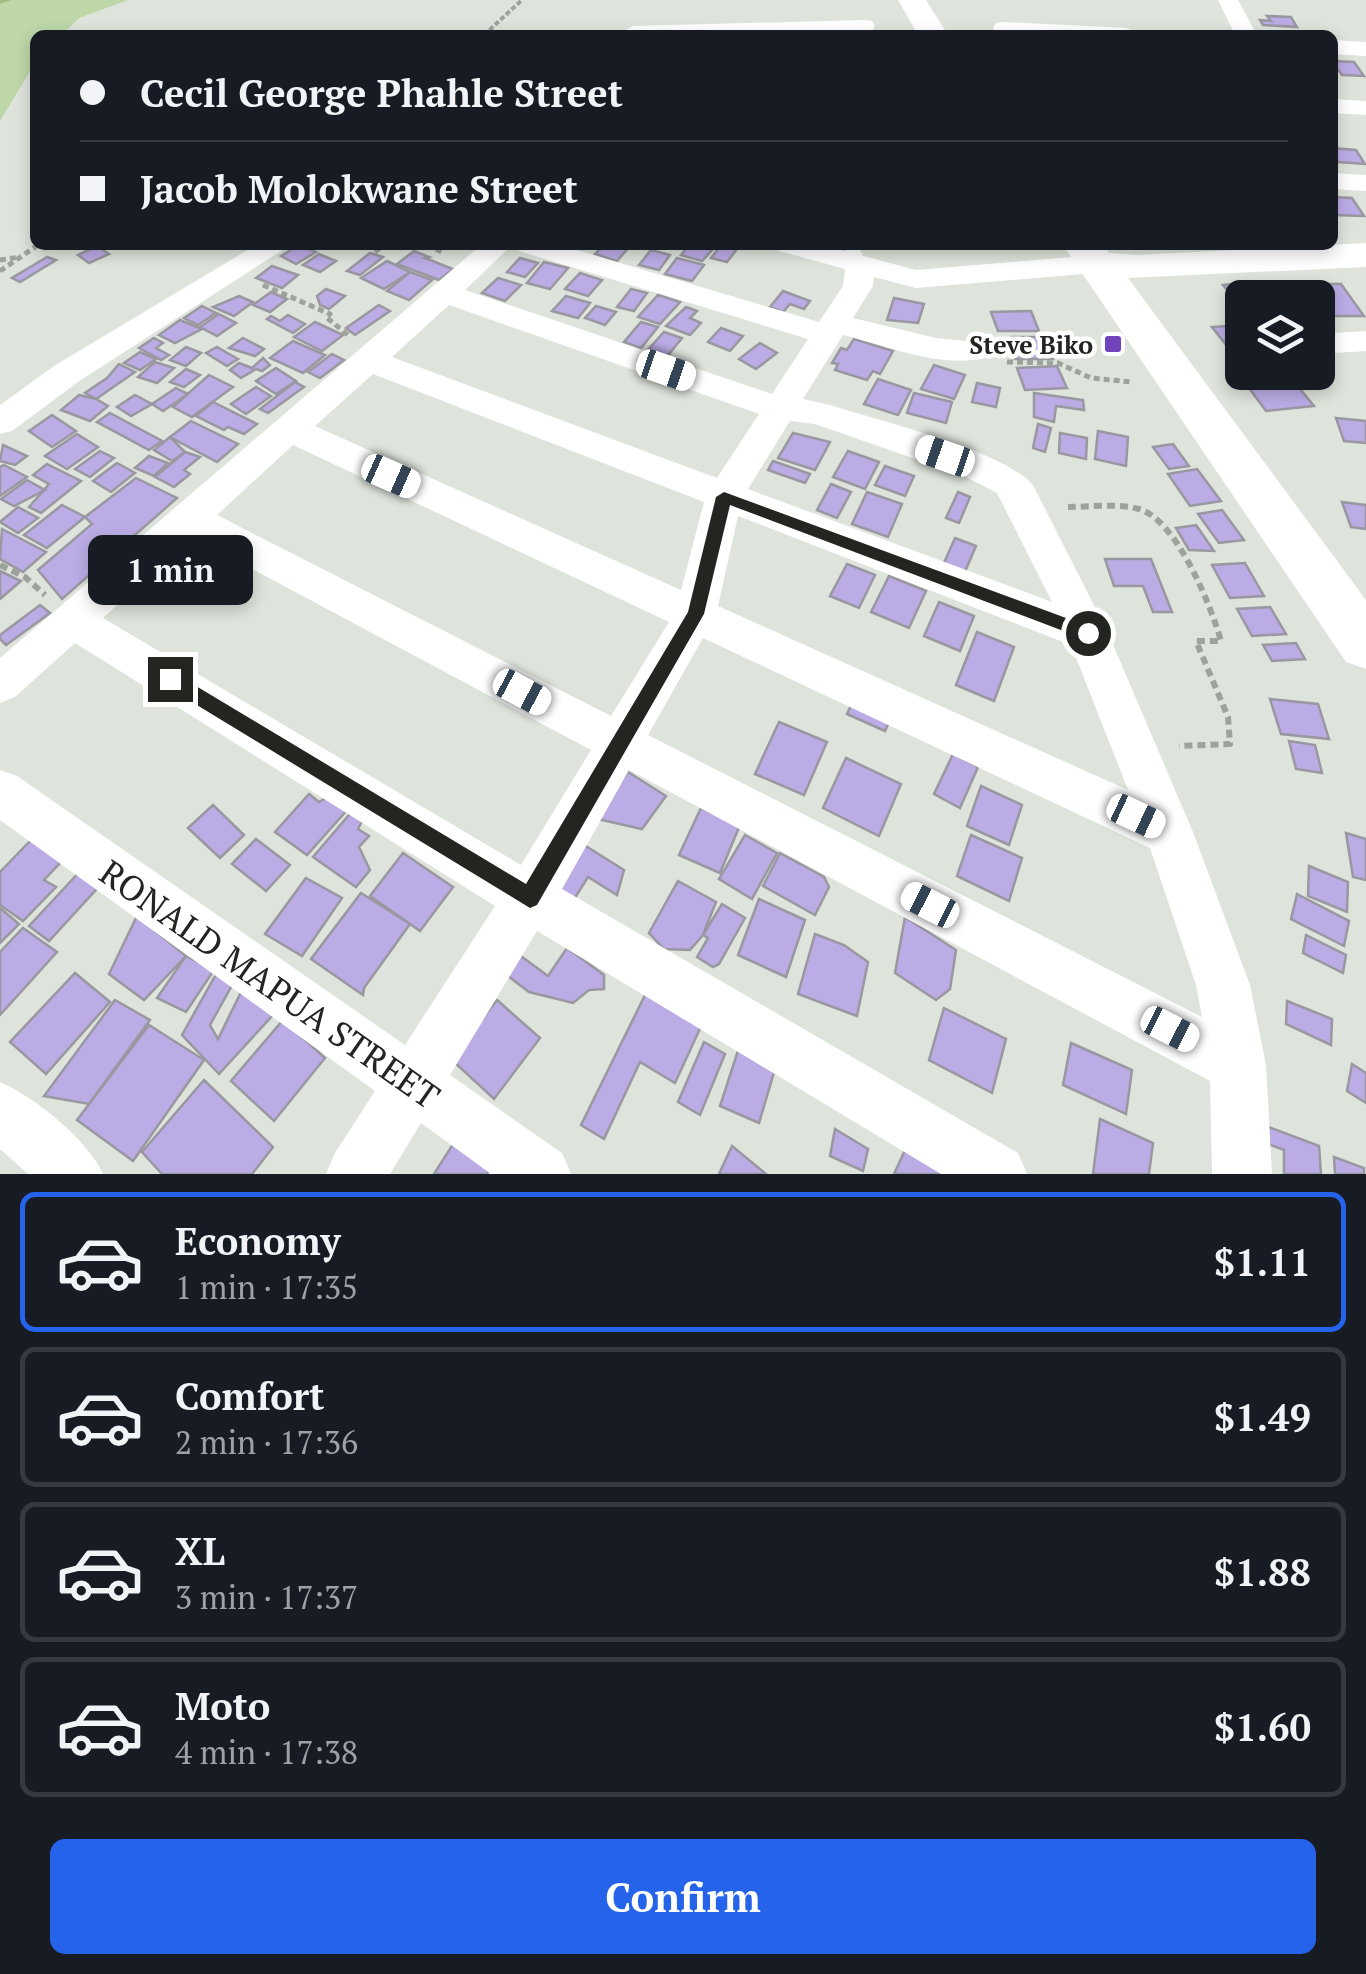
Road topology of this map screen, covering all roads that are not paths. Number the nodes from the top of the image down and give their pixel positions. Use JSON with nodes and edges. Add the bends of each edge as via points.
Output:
{"nodes":[{"id":1,"x":912,"y":0,"type":"edge"},
{"id":2,"x":1228,"y":0,"type":"edge"},
{"id":3,"x":634,"y":7,"type":"dead end"},
{"id":4,"x":864,"y":26,"type":"dead end"},
{"id":5,"x":1004,"y":28,"type":"dead end"},
{"id":6,"x":633,"y":30,"type":"edge"},
{"id":7,"x":748,"y":30,"type":"edge"},
{"id":8,"x":930,"y":30,"type":"edge"},
{"id":9,"x":1029,"y":30,"type":"edge"},
{"id":10,"x":1243,"y":30,"type":"edge"},
{"id":11,"x":1338,"y":47,"type":"edge"},
{"id":12,"x":1366,"y":48,"type":"edge"},
{"id":13,"x":1338,"y":106,"type":"edge"},
{"id":14,"x":1366,"y":108,"type":"edge"},
{"id":15,"x":1338,"y":181,"type":"edge"},
{"id":16,"x":1366,"y":183,"type":"edge"},
{"id":17,"x":268,"y":250,"type":"edge"},
{"id":18,"x":492,"y":250,"type":"edge"},
{"id":19,"x":547,"y":250,"type":"edge"},
{"id":20,"x":819,"y":250,"type":"edge"},
{"id":21,"x":1366,"y":254,"type":"edge"},
{"id":22,"x":1090,"y":255,"type":"edge"},
{"id":23,"x":856,"y":256,"type":"edge"},
{"id":24,"x":444,"y":293,"type":"junction"},
{"id":25,"x":830,"y":328,"type":"junction"},
{"id":26,"x":1366,"y":341,"type":"edge"},
{"id":27,"x":1335,"y":343,"type":"edge"},
{"id":28,"x":978,"y":350,"type":"road end"},
{"id":29,"x":375,"y":354,"type":"junction"},
{"id":30,"x":777,"y":408,"type":"junction"},
{"id":31,"x":0,"y":422,"type":"edge"},
{"id":32,"x":289,"y":430,"type":"junction"},
{"id":33,"x":724,"y":497,"type":"junction"},
{"id":34,"x":190,"y":518,"type":"junction"},
{"id":35,"x":696,"y":614,"type":"junction"},
{"id":36,"x":72,"y":620,"type":"junction"},
{"id":37,"x":1088,"y":633,"type":"junction"},
{"id":38,"x":1366,"y":645,"type":"edge"},
{"id":39,"x":0,"y":684,"type":"edge"},
{"id":40,"x":622,"y":745,"type":"junction"},
{"id":41,"x":0,"y":792,"type":"edge"},
{"id":42,"x":1169,"y":832,"type":"junction"},
{"id":43,"x":530,"y":898,"type":"junction"},
{"id":44,"x":1238,"y":1064,"type":"junction"},
{"id":45,"x":412,"y":1086,"type":"junction"},
{"id":46,"x":0,"y":1110,"type":"edge"},
{"id":47,"x":73,"y":1174,"type":"edge"},
{"id":48,"x":356,"y":1174,"type":"edge"},
{"id":49,"x":541,"y":1174,"type":"edge"},
{"id":50,"x":997,"y":1174,"type":"edge"},
{"id":51,"x":1242,"y":1174,"type":"edge"}],
"edges":[{"from":1,"to":8,"type":"main road"},
{"from":2,"to":10,"type":"street"},
{"from":3,"to":6,"type":"street"},
{"from":4,"to":7,"type":"street"},
{"from":5,"to":9,"type":"street"},
{"from":11,"to":12,"type":"street"},
{"from":13,"to":14,"type":"street"},
{"from":15,"to":16,"type":"street"},
{"from":17,"to":31,"type":"street"},
{"from":18,"to":24,"type":"street"},
{"from":19,"to":25,"type":"street"},
{"from":20,"to":23,"type":"street"},
{"from":21,"to":22,"type":"main road","via":[[1137,266]]},
{"from":22,"to":23,"type":"street","via":[[916,278]]},
{"from":22,"to":38,"type":"main road"},
{"from":23,"to":25,"type":"street","via":[[858,286]]},
{"from":24,"to":29,"type":"street"},
{"from":24,"to":30,"type":"street"},
{"from":25,"to":28,"type":"street"},
{"from":25,"to":30,"type":"street"},
{"from":26,"to":27,"type":"street"},
{"from":29,"to":32,"type":"street"},
{"from":29,"to":33,"type":"street"},
{"from":30,"to":33,"type":"street"},
{"from":30,"to":37,"type":"street","via":[[818,413],[1010,483]]},
{"from":32,"to":34,"type":"street"},
{"from":32,"to":35,"type":"street"},
{"from":33,"to":35,"type":"street"},
{"from":33,"to":37,"type":"street"},
{"from":34,"to":36,"type":"street"},
{"from":34,"to":40,"type":"street"},
{"from":35,"to":40,"type":"street"},
{"from":35,"to":42,"type":"street"},
{"from":36,"to":39,"type":"street"},
{"from":36,"to":43,"type":"street"},
{"from":37,"to":42,"type":"street"},
{"from":40,"to":43,"type":"street"},
{"from":40,"to":44,"type":"street"},
{"from":41,"to":45,"type":"street","name":"RONALD MAPUA STREET"},
{"from":42,"to":44,"type":"street","via":[[1222,985]]},
{"from":43,"to":45,"type":"street"},
{"from":43,"to":50,"type":"street"},
{"from":44,"to":51,"type":"street"},
{"from":45,"to":48,"type":"street"},
{"from":45,"to":49,"type":"street","name":"RONALD MAPUA STREET"},
{"from":46,"to":47,"type":"street"}]}
